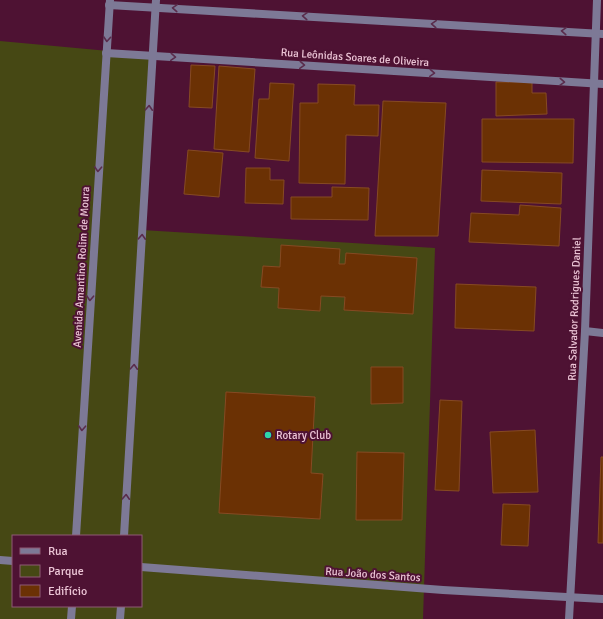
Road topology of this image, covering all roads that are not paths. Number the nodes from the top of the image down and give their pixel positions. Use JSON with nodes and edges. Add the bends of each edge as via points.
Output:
{"nodes":[{"id":1,"x":597,"y":0,"type":"edge"},
{"id":2,"x":109,"y":2,"type":"edge"},
{"id":3,"x":156,"y":3,"type":"edge"},
{"id":4,"x":599,"y":34,"type":"edge"},
{"id":5,"x":106,"y":53,"type":"junction"},
{"id":6,"x":152,"y":55,"type":"junction"},
{"id":7,"x":594,"y":84,"type":"junction"},
{"id":8,"x":603,"y":84,"type":"edge"},
{"id":9,"x":585,"y":331,"type":"junction"},
{"id":10,"x":603,"y":332,"type":"edge"},
{"id":11,"x":76,"y":535,"type":"edge"},
{"id":12,"x":124,"y":535,"type":"edge"},
{"id":13,"x":0,"y":560,"type":"edge"},
{"id":14,"x":12,"y":561,"type":"edge"},
{"id":15,"x":142,"y":567,"type":"edge"},
{"id":16,"x":570,"y":596,"type":"junction"},
{"id":17,"x":603,"y":598,"type":"edge"},
{"id":18,"x":72,"y":607,"type":"edge"},
{"id":19,"x":121,"y":607,"type":"edge"},
{"id":20,"x":71,"y":619,"type":"edge"},
{"id":21,"x":120,"y":619,"type":"edge"},
{"id":22,"x":569,"y":619,"type":"edge"}],
"edges":[{"from":1,"to":4,"type":"street","name":"Rua Salvador Rodrigues Daniel"},
{"from":2,"to":3,"type":"street"},
{"from":2,"to":5,"type":"street","name":"Avenida Amantino Rolim de Moura","one_way":true},
{"from":4,"to":3,"type":"street","one_way":true},
{"from":3,"to":6,"type":"street"},
{"from":4,"to":7,"type":"street","name":"Rua Salvador Rodrigues Daniel"},
{"from":5,"to":6,"type":"street","name":"Rua Leônidas Soares de Oliveira"},
{"from":5,"to":11,"type":"street","name":"Avenida Amantino Rolim de Moura","one_way":true},
{"from":6,"to":7,"type":"street","name":"Rua Leônidas Soares de Oliveira","one_way":true},
{"from":12,"to":6,"type":"street","one_way":true},
{"from":7,"to":8,"type":"street","name":"Rua Leônidas Soares de Oliveira"},
{"from":7,"to":9,"type":"street","name":"Rua Salvador Rodrigues Daniel"},
{"from":9,"to":10,"type":"street"},
{"from":9,"to":16,"type":"street","name":"Rua Salvador Rodrigues Daniel"},
{"from":13,"to":14,"type":"street"},
{"from":15,"to":16,"type":"street","name":"Rua João dos Santos","via":[[443,590]]},
{"from":16,"to":17,"type":"street","name":"Rua João dos Santos"},
{"from":16,"to":22,"type":"street","name":"Rua Salvador Rodrigues Daniel"},
{"from":18,"to":20,"type":"street"},
{"from":19,"to":21,"type":"street"}]}
